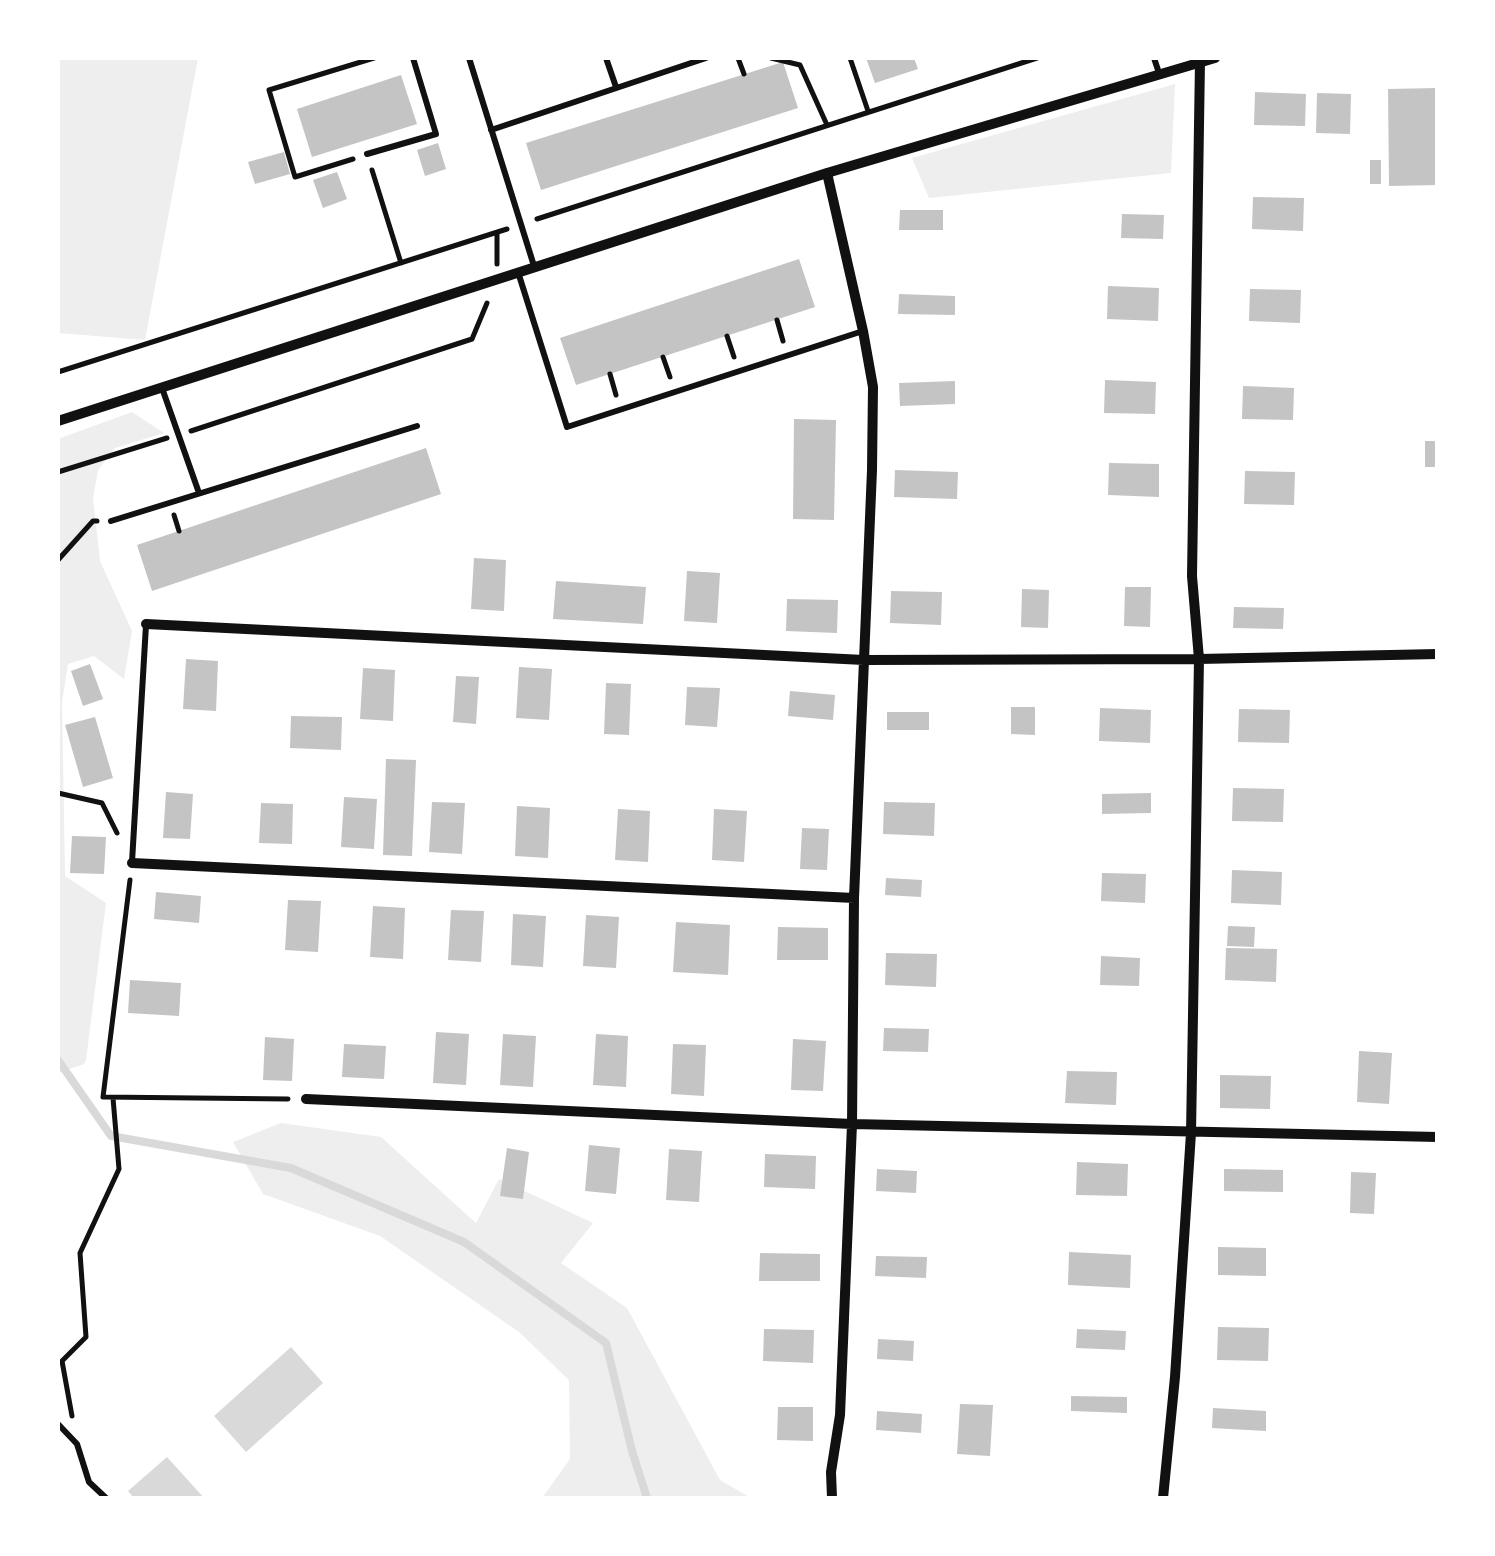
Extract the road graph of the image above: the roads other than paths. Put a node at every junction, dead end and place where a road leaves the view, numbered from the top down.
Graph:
1 (412, 58) edge
2 (469, 58) edge
3 (606, 58) edge
4 (706, 58) edge
5 (1154, 58) edge
6 (1215, 58) edge
7 (1200, 61) junction
8 (1159, 73) junction
9 (616, 87) junction
10 (491, 130) junction
11 (367, 154) road end
12 (827, 173) junction
13 (534, 266) junction
14 (518, 271) junction
15 (863, 330) junction
16 (162, 387) junction
17 (58, 422) edge
18 (417, 426) dead end
19 (198, 493) junction
20 (112, 521) road end
21 (146, 624) joint
22 (1438, 654) edge
23 (1199, 659) junction
24 (864, 660) junction
25 (132, 864) joint
26 (854, 898) junction
27 (306, 1099) road end
28 (852, 1124) junction
29 (1191, 1133) junction
30 (1438, 1137) edge
31 (58, 1424) edge
32 (106, 1498) edge
33 (832, 1498) edge
34 (1163, 1498) edge

1 - 11 lane
2 - 10 lane
3 - 9 lane
4 - 9 lane
5 - 8 lane
6 - 7 street
7 - 8 street
7 - 23 street
8 - 12 street
9 - 10 lane
10 - 13 lane
12 - 13 street
12 - 15 street
13 - 14 street
14 - 15 lane
14 - 16 street
15 - 24 street
16 - 17 street
16 - 19 lane
18 - 19 lane
19 - 20 lane
21 - 24 street
21 - 25 lane
22 - 23 street
23 - 24 street
23 - 29 street
24 - 26 street
25 - 26 street
26 - 28 street
27 - 28 street
28 - 29 street
28 - 33 street
29 - 30 street
29 - 34 street
31 - 32 lane

